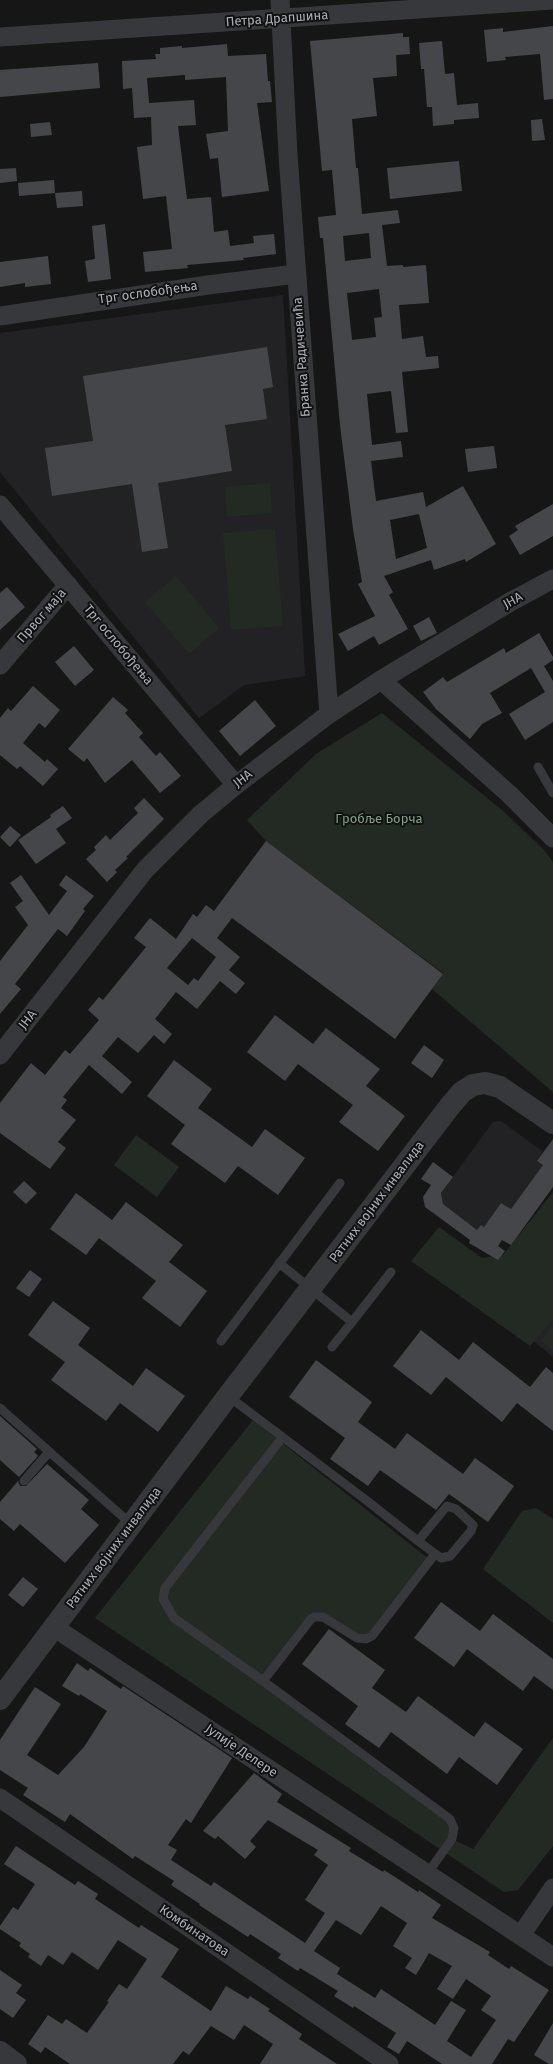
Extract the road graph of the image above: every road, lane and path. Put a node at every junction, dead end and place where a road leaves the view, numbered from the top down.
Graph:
1 (280, 0) edge
2 (553, 0) edge
3 (281, 19) junction
4 (0, 37) edge
5 (296, 274) junction
6 (0, 316) edge
7 (0, 505) edge
8 (553, 579) edge
9 (68, 585) junction
10 (0, 665) edge
11 (381, 680) junction
12 (328, 714) junction
13 (538, 767) dead end
14 (236, 785) junction
15 (553, 793) edge
16 (553, 838) edge
17 (0, 1055) edge
18 (553, 1123) edge
19 (340, 1183) dead end
20 (279, 1263) junction
21 (391, 1272) dead end
22 (311, 1289) junction
23 (352, 1322) junction
24 (221, 1341) dead end
25 (332, 1347) dead end
26 (228, 1396) junction
27 (0, 1408) edge
28 (282, 1438) junction
29 (49, 1452) junction
30 (24, 1481) dead end
31 (131, 1524) junction
32 (418, 1541) junction
33 (435, 1554) junction
34 (54, 1628) junction
35 (263, 1681) junction
36 (0, 1699) edge
37 (0, 1798) edge
38 (427, 1874) junction
39 (553, 1888) edge
40 (521, 1935) junction
41 (553, 1957) edge
42 (0, 2052) edge
43 (16, 2064) edge
44 (389, 2064) edge

1 - 3 street, Бранка Радичевића
2 - 3 street, Петра Драпшина
3 - 4 street, Петра Драпшина
3 - 5 street, Бранка Радичевића
5 - 6 street, Трг ослобођења
5 - 12 street, Бранка Радичевића
7 - 9 street, Трг ослобођења
8 - 11 street, ЈНА
9 - 10 street, Првог маја
9 - 14 street, Трг ослобођења
11 - 12 street, ЈНА
11 - 16 street
12 - 14 street, ЈНА
13 - 15 lane
14 - 17 street, ЈНА
18 - 22 street, Ратних војних инвалида
19 - 20 lane
20 - 22 lane
20 - 24 lane
21 - 23 lane
22 - 23 lane
22 - 26 street, Ратних војних инвалида
23 - 25 lane
26 - 28 lane
26 - 31 street, Ратних војних инвалида
27 - 29 lane
28 - 32 lane
28 - 35 lane
29 - 30 lane
29 - 31 lane
31 - 34 street, Ратних војних инвалида
32 - 33 lane
32 - 33 lane
33 - 35 lane
34 - 36 street, Ратних војних инвалида
34 - 38 street, Јулије Делере
35 - 38 lane
37 - 44 street, Комбинатова
38 - 40 street, Јулије Делере
39 - 40 street
40 - 41 street, Јулије Делере
42 - 43 street

